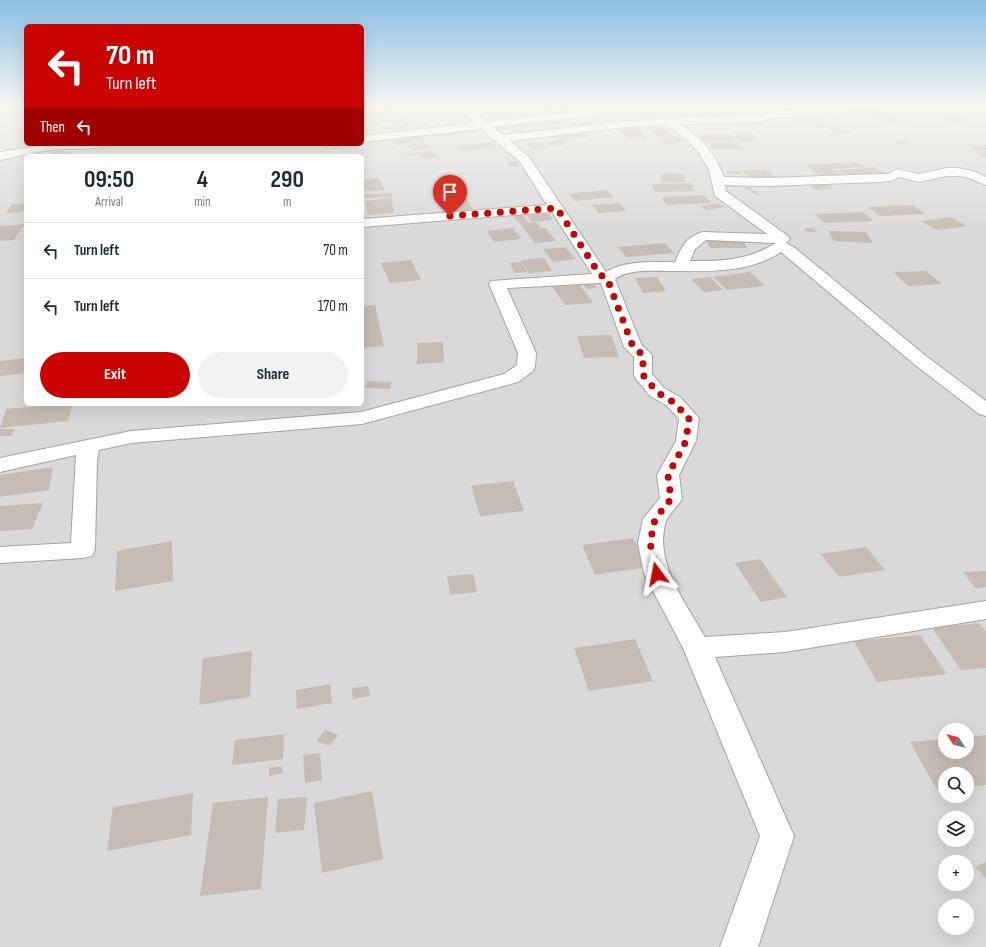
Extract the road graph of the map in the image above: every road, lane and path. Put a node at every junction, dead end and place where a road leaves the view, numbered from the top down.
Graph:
1 (48, 148) edge
2 (510, 148) edge
3 (702, 148) edge
4 (0, 156) edge
5 (719, 181) junction
6 (986, 181) edge
7 (557, 208) junction
8 (364, 223) edge
9 (681, 266) junction
10 (607, 278) junction
11 (986, 410) edge
12 (89, 446) junction
13 (0, 465) edge
14 (0, 555) edge
15 (986, 610) edge
16 (698, 648) junction
17 (739, 947) edge

1 - 4 street
2 - 7 street
3 - 5 street
5 - 6 street
5 - 9 street
7 - 8 street
7 - 10 street
9 - 10 street
9 - 11 street
10 - 12 street
10 - 16 street
12 - 13 street
12 - 14 street
15 - 16 street
16 - 17 street

